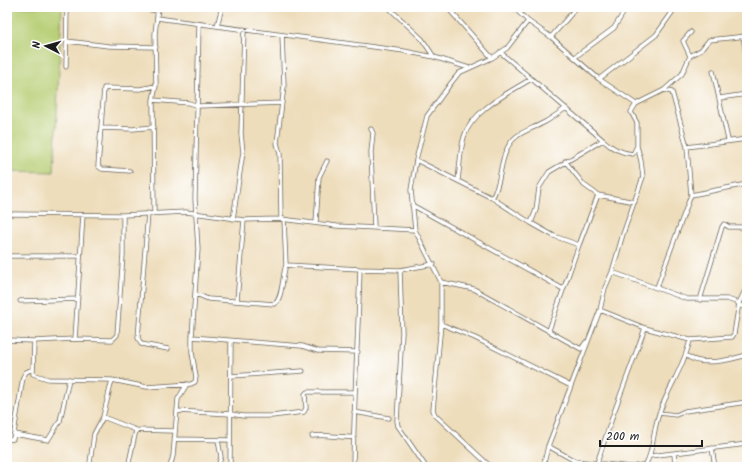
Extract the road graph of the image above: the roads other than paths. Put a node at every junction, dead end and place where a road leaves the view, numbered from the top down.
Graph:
1 (67, 7) edge
2 (133, 7) edge
3 (222, 7) edge
4 (388, 7) edge
5 (447, 7) edge
6 (513, 7) edge
7 (522, 7) edge
8 (575, 7) edge
9 (627, 7) edge
10 (676, 7) edge
11 (158, 9) edge
12 (518, 11) junction
13 (157, 18) junction
14 (528, 21) junction
15 (199, 24) junction
16 (216, 26) junction
17 (244, 29) junction
18 (691, 32) dead end
19 (282, 35) junction
20 (745, 36) edge
21 (551, 37) junction
22 (66, 41) junction
23 (156, 47) junction
24 (500, 52) junction
25 (690, 56) junction
26 (434, 57) junction
27 (575, 57) junction
28 (492, 58) junction
29 (747, 61) edge
30 (66, 67) dead end
31 (469, 68) junction
32 (713, 71) dead end
33 (531, 79) junction
34 (599, 79) junction
35 (156, 86) junction
36 (664, 90) junction
37 (747, 94) edge
38 (720, 98) junction
39 (153, 100) junction
40 (282, 103) junction
41 (636, 104) junction
42 (198, 106) junction
43 (242, 106) junction
44 (566, 108) junction
45 (154, 127) junction
46 (102, 128) junction
47 (371, 129) dead end
48 (747, 139) edge
49 (603, 140) junction
50 (728, 140) junction
51 (637, 146) junction
52 (687, 147) junction
53 (416, 160) junction
54 (327, 161) dead end
55 (565, 161) junction
56 (130, 171) dead end
57 (458, 180) junction
58 (747, 184) edge
59 (598, 195) junction
60 (691, 195) junction
61 (492, 198) junction
62 (635, 202) junction
63 (412, 205) junction
64 (154, 212) junction
65 (148, 213) junction
66 (196, 213) junction
67 (7, 214) edge
68 (83, 214) junction
69 (123, 215) junction
70 (234, 219) junction
71 (282, 219) junction
72 (244, 220) junction
73 (531, 223) junction
74 (316, 224) junction
75 (374, 227) junction
76 (747, 227) edge
77 (416, 230) junction
78 (578, 245) junction
79 (7, 256) edge
80 (80, 256) junction
81 (434, 264) junction
82 (286, 265) junction
83 (360, 269) junction
84 (400, 270) junction
85 (612, 272) junction
86 (441, 282) junction
87 (747, 286) edge
88 (657, 287) junction
89 (563, 289) junction
90 (196, 294) junction
91 (78, 299) junction
92 (20, 300) dead end
93 (237, 300) junction
94 (700, 300) junction
95 (739, 304) junction
96 (747, 308) edge
97 (600, 310) junction
98 (441, 324) junction
99 (645, 328) junction
100 (549, 330) junction
101 (192, 337) junction
102 (75, 338) junction
103 (7, 340) edge
104 (690, 340) junction
105 (34, 341) junction
106 (230, 341) junction
107 (587, 341) junction
108 (168, 349) dead end
109 (358, 352) junction
110 (747, 355) edge
111 (687, 356) junction
112 (33, 368) junction
113 (303, 371) dead end
114 (231, 376) junction
115 (69, 379) junction
116 (112, 380) junction
117 (187, 384) junction
118 (571, 386) junction
119 (354, 392) junction
120 (747, 402) edge
121 (177, 411) junction
122 (354, 412) junction
123 (659, 413) junction
124 (231, 414) junction
125 (103, 416) junction
126 (389, 418) dead end
127 (136, 430) junction
128 (174, 432) junction
129 (14, 434) junction
130 (312, 436) dead end
131 (354, 436) junction
132 (174, 439) junction
133 (7, 440) edge
134 (218, 440) junction
135 (230, 440) junction
136 (747, 444) edge
137 (548, 446) junction
138 (712, 448) junction
139 (674, 453) junction
140 (650, 456) junction
141 (90, 463) dead end
142 (597, 464) junction
143 (128, 467) edge
144 (170, 467) edge
145 (218, 467) edge
146 (230, 467) edge
147 (354, 467) edge
148 (426, 467) edge
149 (491, 467) edge
150 (542, 467) edge
151 (675, 467) edge
152 (715, 467) edge

1 - 22 street
2 - 11 street
3 - 16 street
4 - 26 street
5 - 28 street
6 - 12 street
7 - 12 street
8 - 21 street
9 - 27 street
10 - 34 street
11 - 13 street
12 - 14 street
13 - 15 street
13 - 23 street
14 - 21 street
14 - 24 street
15 - 16 street
15 - 42 street
16 - 17 street
17 - 19 street
17 - 43 street
18 - 25 street
19 - 26 street
19 - 40 street
20 - 25 street
20 - 29 street
21 - 27 street
22 - 23 street
22 - 30 street
23 - 35 street
24 - 28 street
24 - 33 street
25 - 36 street
26 - 31 street
27 - 34 street
28 - 31 street
31 - 53 street
32 - 38 street
33 - 44 street
33 - 57 street
34 - 41 street
35 - 39 street
35 - 46 street
36 - 41 street
36 - 52 street
37 - 38 street
38 - 50 street
39 - 42 street
39 - 45 street
40 - 43 street
40 - 71 street
41 - 51 street
42 - 43 street
42 - 66 street
43 - 70 street
44 - 49 street
44 - 61 street
45 - 46 street
45 - 64 street
46 - 56 street
47 - 75 street
48 - 50 street
49 - 51 street
49 - 55 street
50 - 52 street
51 - 62 street
52 - 60 street
53 - 57 street
53 - 63 street
54 - 74 street
55 - 59 street
55 - 73 street
57 - 61 street
58 - 60 street
59 - 62 street
59 - 78 street
60 - 88 street
61 - 73 street
62 - 85 street
63 - 77 street
63 - 89 street
64 - 65 street
64 - 66 street
65 - 69 street
65 - 108 street
66 - 70 street
66 - 90 street
67 - 68 street
68 - 69 street
68 - 80 street
69 - 102 street
70 - 72 street
71 - 72 street
71 - 74 street
71 - 82 street
72 - 93 street
73 - 78 street
74 - 75 street
75 - 77 street
76 - 94 street
77 - 81 street
78 - 89 street
79 - 80 street
80 - 91 street
81 - 84 street
81 - 86 street
82 - 83 street
82 - 93 street
83 - 84 street
83 - 109 street
84 - 148 street
85 - 88 street
85 - 97 street
86 - 98 street
86 - 100 street
87 - 95 street
88 - 94 street
89 - 100 street
90 - 93 street
90 - 101 street
91 - 92 street
91 - 102 street
94 - 95 street
95 - 96 street
95 - 104 street
97 - 99 street
97 - 107 street
98 - 118 street
98 - 149 street
99 - 104 street
99 - 142 street
100 - 107 street
101 - 106 street
101 - 117 street
102 - 105 street
103 - 105 street
104 - 111 street
105 - 112 street
106 - 109 street
106 - 114 street
107 - 118 street
109 - 119 street
110 - 111 street
111 - 123 street
112 - 115 street
112 - 129 street
113 - 114 street
114 - 124 street
115 - 116 street
115 - 129 street
116 - 117 street
116 - 125 street
117 - 121 street
118 - 137 street
119 - 122 street
119 - 124 street
120 - 123 street
121 - 124 street
121 - 128 street
122 - 126 street
122 - 131 street
123 - 140 street
124 - 135 street
125 - 127 street
125 - 141 street
127 - 128 street
127 - 143 street
128 - 132 street
129 - 133 street
130 - 131 street
131 - 147 street
132 - 134 street
132 - 144 street
134 - 135 street
134 - 145 street
135 - 146 street
136 - 138 street
137 - 142 street
137 - 150 street
138 - 139 street
138 - 152 street
139 - 140 street
139 - 151 street
140 - 142 street

